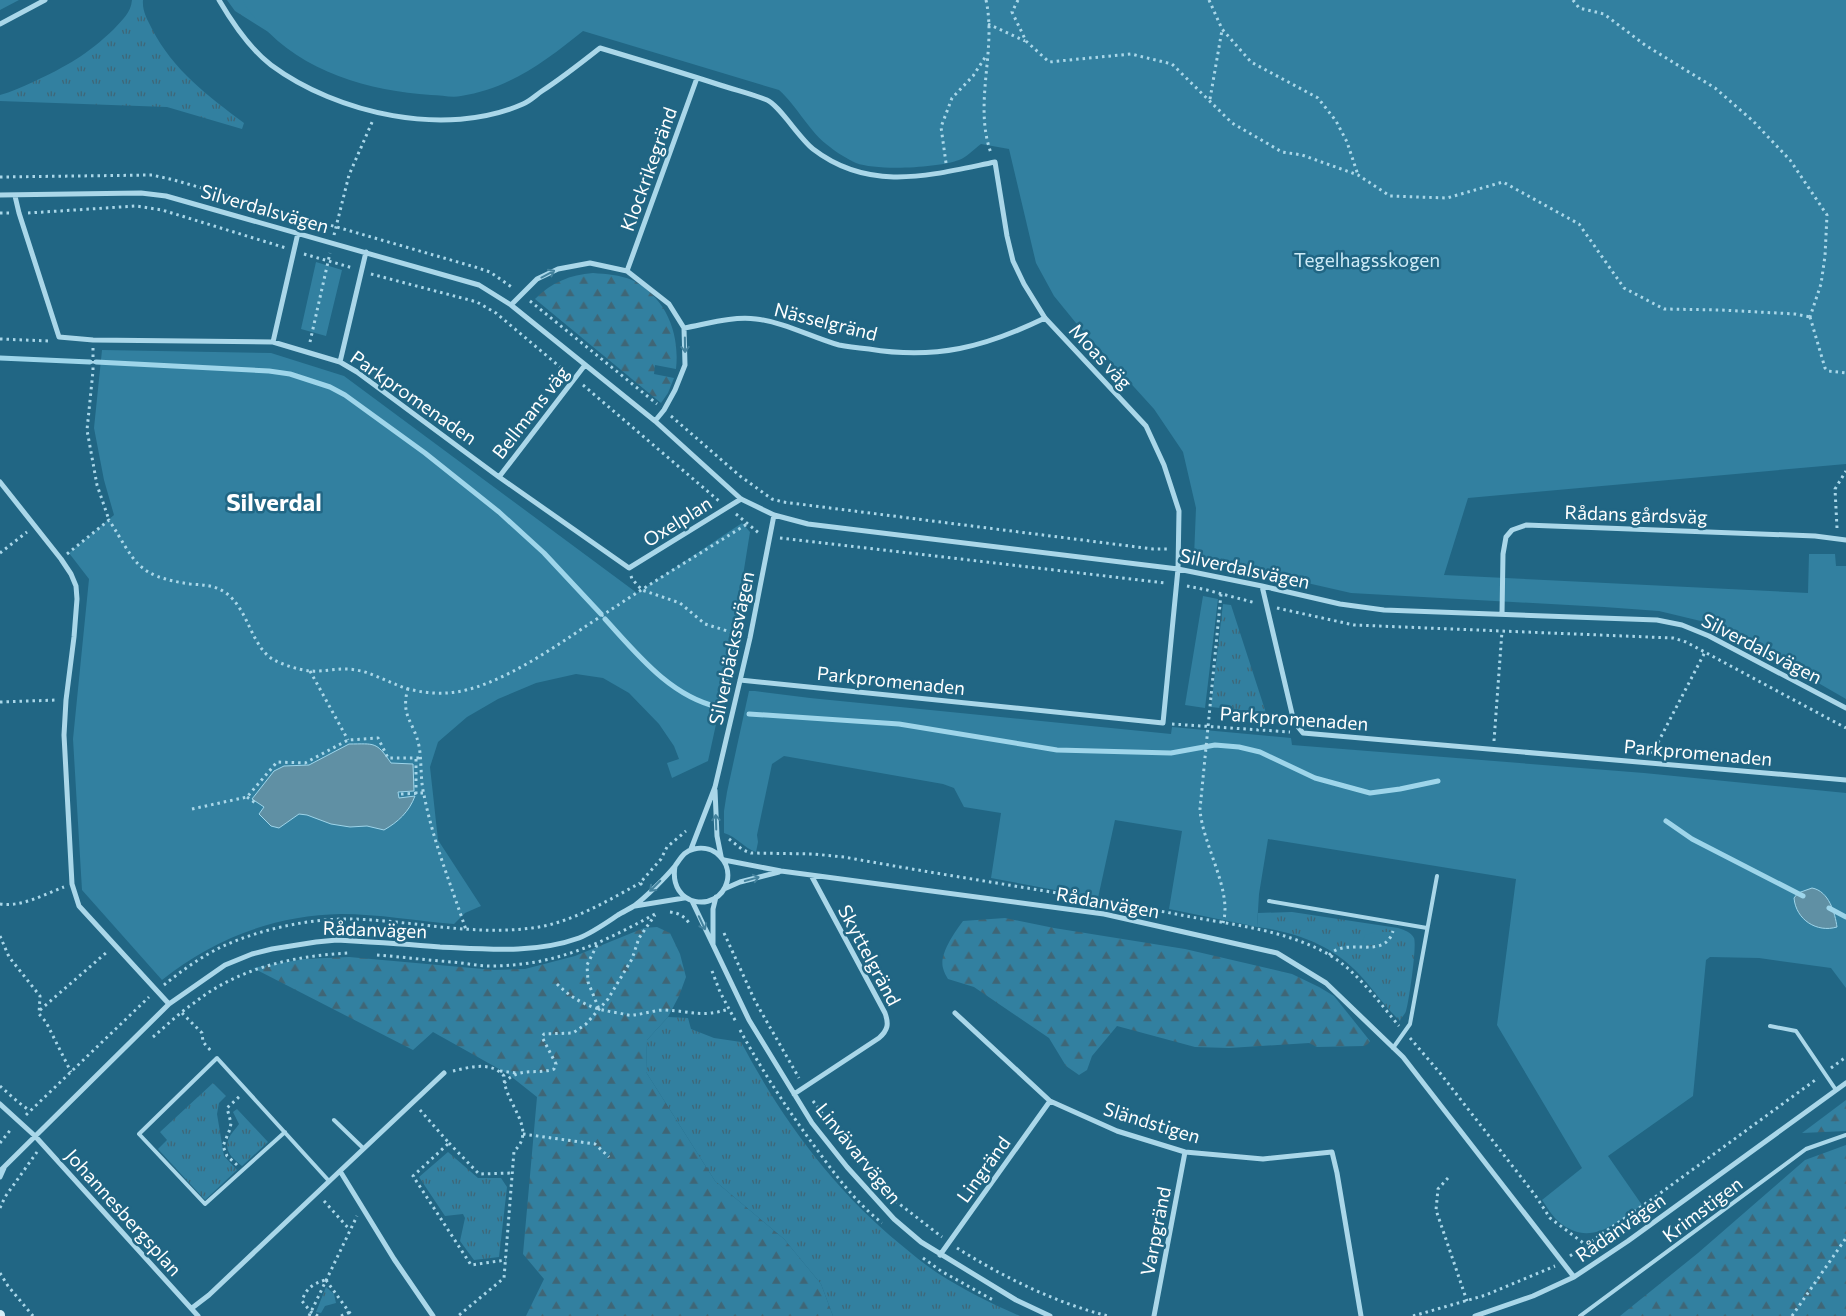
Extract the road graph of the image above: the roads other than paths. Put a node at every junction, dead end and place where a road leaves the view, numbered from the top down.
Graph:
1 (45, 0) edge
2 (219, 0) edge
3 (0, 24) edge
4 (697, 78) junction
5 (0, 195) edge
6 (15, 196) junction
7 (298, 233) junction
8 (366, 252) junction
9 (627, 271) junction
10 (511, 305) junction
11 (1045, 318) junction
12 (684, 328) junction
13 (273, 342) junction
14 (340, 362) junction
15 (586, 365) junction
16 (655, 421) junction
17 (499, 477) junction
18 (0, 482) edge
19 (741, 499) junction
20 (774, 515) junction
21 (1846, 540) edge
22 (629, 568) joint
23 (1178, 569) junction
24 (1262, 586) junction
25 (1502, 614) junction
26 (740, 680) junction
27 (1846, 708) edge
28 (1163, 723) joint
29 (1846, 780) edge
30 (715, 787) junction
31 (692, 849) junction
32 (722, 858) junction
33 (675, 866) junction
34 (782, 871) junction
35 (811, 876) junction
36 (1437, 876) dead end
37 (724, 889) junction
38 (684, 898) junction
39 (716, 898) junction
40 (692, 901) junction
41 (1269, 902) dead end
42 (634, 906) junction
43 (1427, 928) junction
44 (713, 945) junction
45 (169, 1004) junction
46 (955, 1013) dead end
47 (1770, 1026) dead end
48 (1393, 1048) junction
49 (444, 1073) road end
50 (1846, 1083) edge
51 (1836, 1090) junction
52 (794, 1094) junction
53 (1050, 1102) junction
54 (0, 1104) edge
55 (334, 1120) dead end
56 (285, 1132) junction
57 (1846, 1135) edge
58 (35, 1136) junction
59 (363, 1148) junction
60 (1185, 1152) junction
61 (6, 1166) junction
62 (0, 1171) edge
63 (340, 1171) junction
64 (0, 1177) edge
65 (329, 1181) junction
66 (940, 1255) junction
67 (1574, 1277) junction
68 (192, 1308) junction
69 (198, 1316) edge
70 (433, 1316) edge
71 (1050, 1316) edge
72 (1154, 1316) edge
73 (1361, 1316) edge
74 (1475, 1316) edge
75 (1580, 1316) edge

1 - 3 street
2 - 4 street
4 - 9 street, Klockrikegränd
4 - 11 street, Moas väg
5 - 6 street, Silverdalsvägen
6 - 7 street, Silverdalsvägen
6 - 13 street, Parkpromenaden
7 - 8 street, Silverdalsvägen
7 - 13 street
8 - 10 street, Silverdalsvägen
8 - 14 street
10 -> 9 street
9 - 12 street
10 - 15 street, Silverdalsvägen
11 - 12 street, Nässelgränd
11 - 23 street, Moas väg
12 -> 16 street
13 - 14 street, Parkpromenaden
14 - 17 street, Parkpromenaden
15 - 16 street, Silverdalsvägen
15 - 17 street, Bellmans väg
16 - 19 street, Silverdalsvägen
17 - 22 street, Parkpromenaden
18 - 45 street
19 - 20 street, Silverdalsvägen
19 - 22 street, Oxelplan
20 - 23 street, Silverdalsvägen
20 - 26 street, Silverbäckssvägen
21 - 25 street, Rådans gårdsväg
23 - 24 street, Silverdalsvägen
23 - 28 street, Moas väg
24 - 25 street, Silverdalsvägen
24 - 29 street, Parkpromenaden
25 - 27 street, Silverdalsvägen
26 - 28 street, Parkpromenaden
26 - 30 street, Silverbäckssvägen
30 - 31 street, Silverbäckssvägen
32 -> 30 street, Silverbäckssvägen
31 - 32 street, Rådanvägen
31 - 33 street, Rådanvägen
32 - 34 street, Rådanvägen
32 - 37 street
33 - 38 street
33 -> 42 street, Rådanvägen
34 - 35 street, Rådanvägen
37 -> 34 street, Rådanvägen
35 - 48 street, Rådanvägen
35 - 52 street, Skyttelgränd
36 - 43 lane
37 - 39 street, Rådanvägen
38 - 40 street, Rådanvägen
38 - 42 street, Rådanvägen
39 - 40 street, Rådanvägen
39 - 44 street, Linvävarvägen
40 -> 44 street, Linvävarvägen
41 - 43 lane
42 - 45 street, Rådanvägen
43 - 48 lane
44 - 52 street, Linvävarvägen
45 - 58 street, Rådanvägen
46 - 53 street, Sländstigen
47 - 51 lane
48 - 67 street, Rådanvägen
49 - 59 street
50 - 51 street, Rådanvägen
51 - 67 street, Rådanvägen
52 - 66 street, Linvävarvägen
53 - 60 street, Sländstigen
53 - 66 street, Lingränd
54 - 58 street, Johannesbergsplan
55 - 59 lane
56 - 56 lane
56 - 65 lane
57 - 75 lane, Krimstigen
58 - 61 street, Rådanvägen
58 - 68 street, Johannesbergsplan
59 - 63 street
60 - 72 street, Varpgränd
60 - 73 street, Sländstigen
61 - 62 street, Rådanvägen
61 - 64 street, Rådanvägen
63 - 65 street
63 - 70 street
65 - 68 street
66 - 71 street, Linvävarvägen
67 - 74 street
68 - 69 street, Johannesbergsplan

